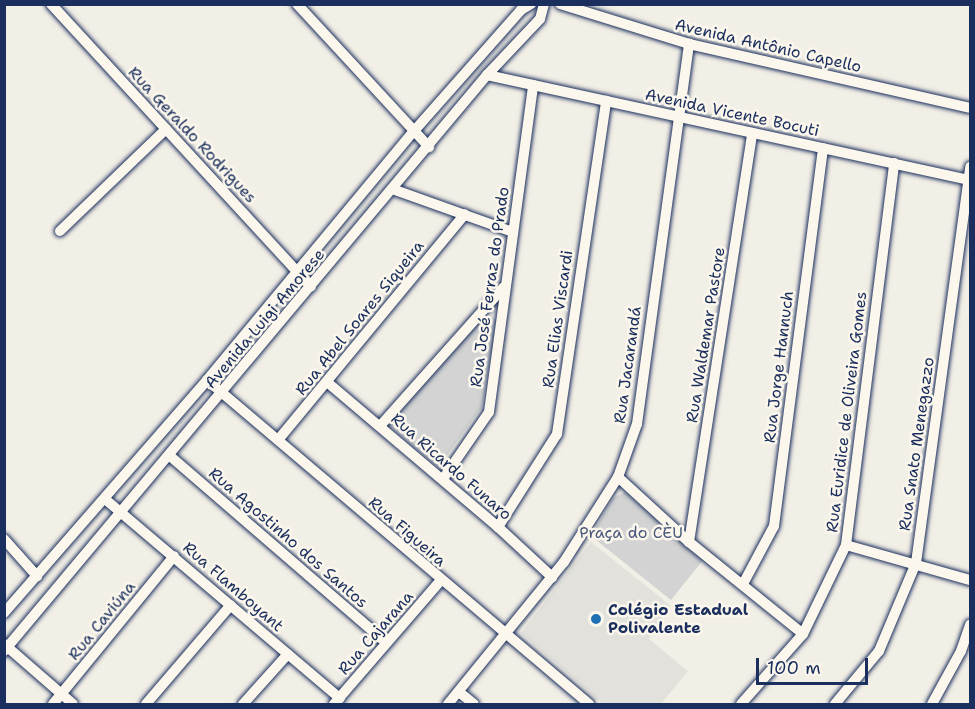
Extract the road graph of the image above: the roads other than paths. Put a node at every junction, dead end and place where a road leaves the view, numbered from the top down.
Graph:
1 (51, 4) edge
2 (297, 4) edge
3 (531, 4) edge
4 (544, 4) edge
5 (560, 4) edge
6 (689, 44) junction
7 (488, 75) junction
8 (532, 85) junction
9 (606, 101) junction
10 (970, 108) edge
11 (677, 116) junction
12 (166, 129) junction
13 (414, 131) junction
14 (752, 132) junction
15 (429, 147) junction
16 (823, 148) junction
17 (894, 163) junction
18 (970, 167) edge
19 (969, 180) edge
20 (392, 189) junction
21 (465, 214) junction
22 (60, 231) dead end
23 (513, 232) junction
24 (298, 272) junction
25 (311, 286) junction
26 (504, 287) junction
27 (486, 308) junction
28 (501, 315) junction
29 (207, 380) junction
30 (327, 382) junction
31 (223, 393) junction
32 (380, 426) junction
33 (278, 440) junction
34 (170, 456) junction
35 (618, 477) junction
36 (443, 479) junction
37 (105, 499) junction
38 (122, 511) junction
39 (498, 527) junction
40 (4, 539) edge
41 (689, 542) junction
42 (846, 545) junction
43 (174, 556) junction
44 (916, 564) junction
45 (37, 576) junction
46 (552, 577) junction
47 (970, 580) edge
48 (441, 581) junction
49 (743, 584) junction
50 (231, 605) junction
51 (5, 612) edge
52 (970, 625) edge
53 (504, 634) junction
54 (803, 634) junction
55 (387, 643) junction
56 (6, 647) edge
57 (288, 654) junction
58 (459, 692) junction
59 (61, 694) junction
60 (337, 701) edge
61 (53, 705) edge
62 (73, 705) edge
63 (146, 705) edge
64 (243, 705) edge
65 (448, 705) edge
66 (474, 705) edge
67 (589, 705) edge
68 (741, 705) edge
69 (835, 705) edge
70 (932, 705) edge

1 - 12 street, Rua Geraldo Rodrigues
2 - 13 street
3 - 13 street, Avenida Luigi Amorese
4 - 7 street, Avenida Luigi Amorese
5 - 6 street, Avenida Antônio Capello
6 - 10 street, Avenida Antônio Capello
6 - 11 street, Rua Jacarandá
7 - 8 street, Avenida Vicente Bocuti
7 - 15 street, Avenida Luigi Amorese
8 - 9 street, Avenida Vicente Bocuti
8 - 23 street, Rua José Ferraz do Prado
9 - 11 street, Avenida Vicente Bocuti
9 - 39 street, Rua Elias Viscardi
11 - 14 street, Avenida Vicente Bocuti
11 - 35 street, Rua Jacarandá
12 - 22 street
12 - 24 street, Rua Geraldo Rodrigues
13 - 15 street
13 - 24 street, Avenida Luigi Amorese
14 - 16 street, Avenida Vicente Bocuti
14 - 41 street, Rua Waldemar Pastore
15 - 20 street, Avenida Luigi Amorese
16 - 17 street, Avenida Vicente Bocuti
16 - 49 street, Rua Jorge Hannuch
17 - 19 street, Avenida Vicente Bocuti
17 - 42 street, Rua Euridice de Oliveira Gomes
18 - 19 street, Rua Snato Menegazzo
19 - 44 street, Rua Snato Menegazzo
20 - 21 street
20 - 25 street, Avenida Luigi Amorese
21 - 23 street
21 - 30 street, Rua Abel Soares Siqueira
23 - 26 street, Rua José Ferraz do Prado
24 - 25 street, Rua Geraldo Rodrigues
24 - 29 street, Avenida Luigi Amorese
25 - 31 street, Avenida Luigi Amorese
26 - 27 street
26 - 28 street, Rua José Ferraz do Prado
27 - 28 street
27 - 32 street
28 - 36 street, Rua José Ferraz do Prado
29 - 31 street, Rua Figueira
29 - 37 street, Avenida Luigi Amorese
30 - 32 street, Rua Ricardo Funaro
30 - 33 street, Rua Abel Soares Siqueira
31 - 33 street, Rua Figueira
31 - 34 street, Avenida Luigi Amorese
32 - 36 street, Rua Ricardo Funaro
33 - 48 street, Rua Figueira
34 - 38 street, Avenida Luigi Amorese
34 - 55 street, Rua Agostinho dos Santos
35 - 41 street
35 - 46 street, Rua Jacarandá
36 - 39 street, Rua Ricardo Funaro
37 - 38 street, Rua Flamboyant
37 - 45 street, Avenida Luigi Amorese
38 - 43 street, Rua Flamboyant
38 - 56 street, Avenida Luigi Amorese
39 - 46 street, Rua Ricardo Funaro
40 - 45 street
41 - 49 street
42 - 44 street
42 - 54 street, Rua Euridice de Oliveira Gomes
43 - 50 street, Rua Flamboyant
43 - 59 street, Rua Caviúna
44 - 47 street
44 - 69 street, Rua Snato Menegazzo
45 - 51 street, Avenida Luigi Amorese
46 - 53 street, Rua Jacarandá
48 - 53 street, Rua Figueira
48 - 55 street, Rua Cajarana
49 - 54 street
50 - 57 street, Rua Flamboyant
50 - 63 street
52 - 70 street
53 - 58 street, Rua Jacarandá
53 - 67 street, Rua Figueira
54 - 68 street, Rua Euridice de Oliveira Gomes
55 - 60 street, Rua Cajarana
56 - 59 street
57 - 60 street, Rua Flamboyant
57 - 64 street
58 - 65 street, Rua Jacarandá
58 - 66 street
59 - 61 street, Rua Caviúna
59 - 62 street

